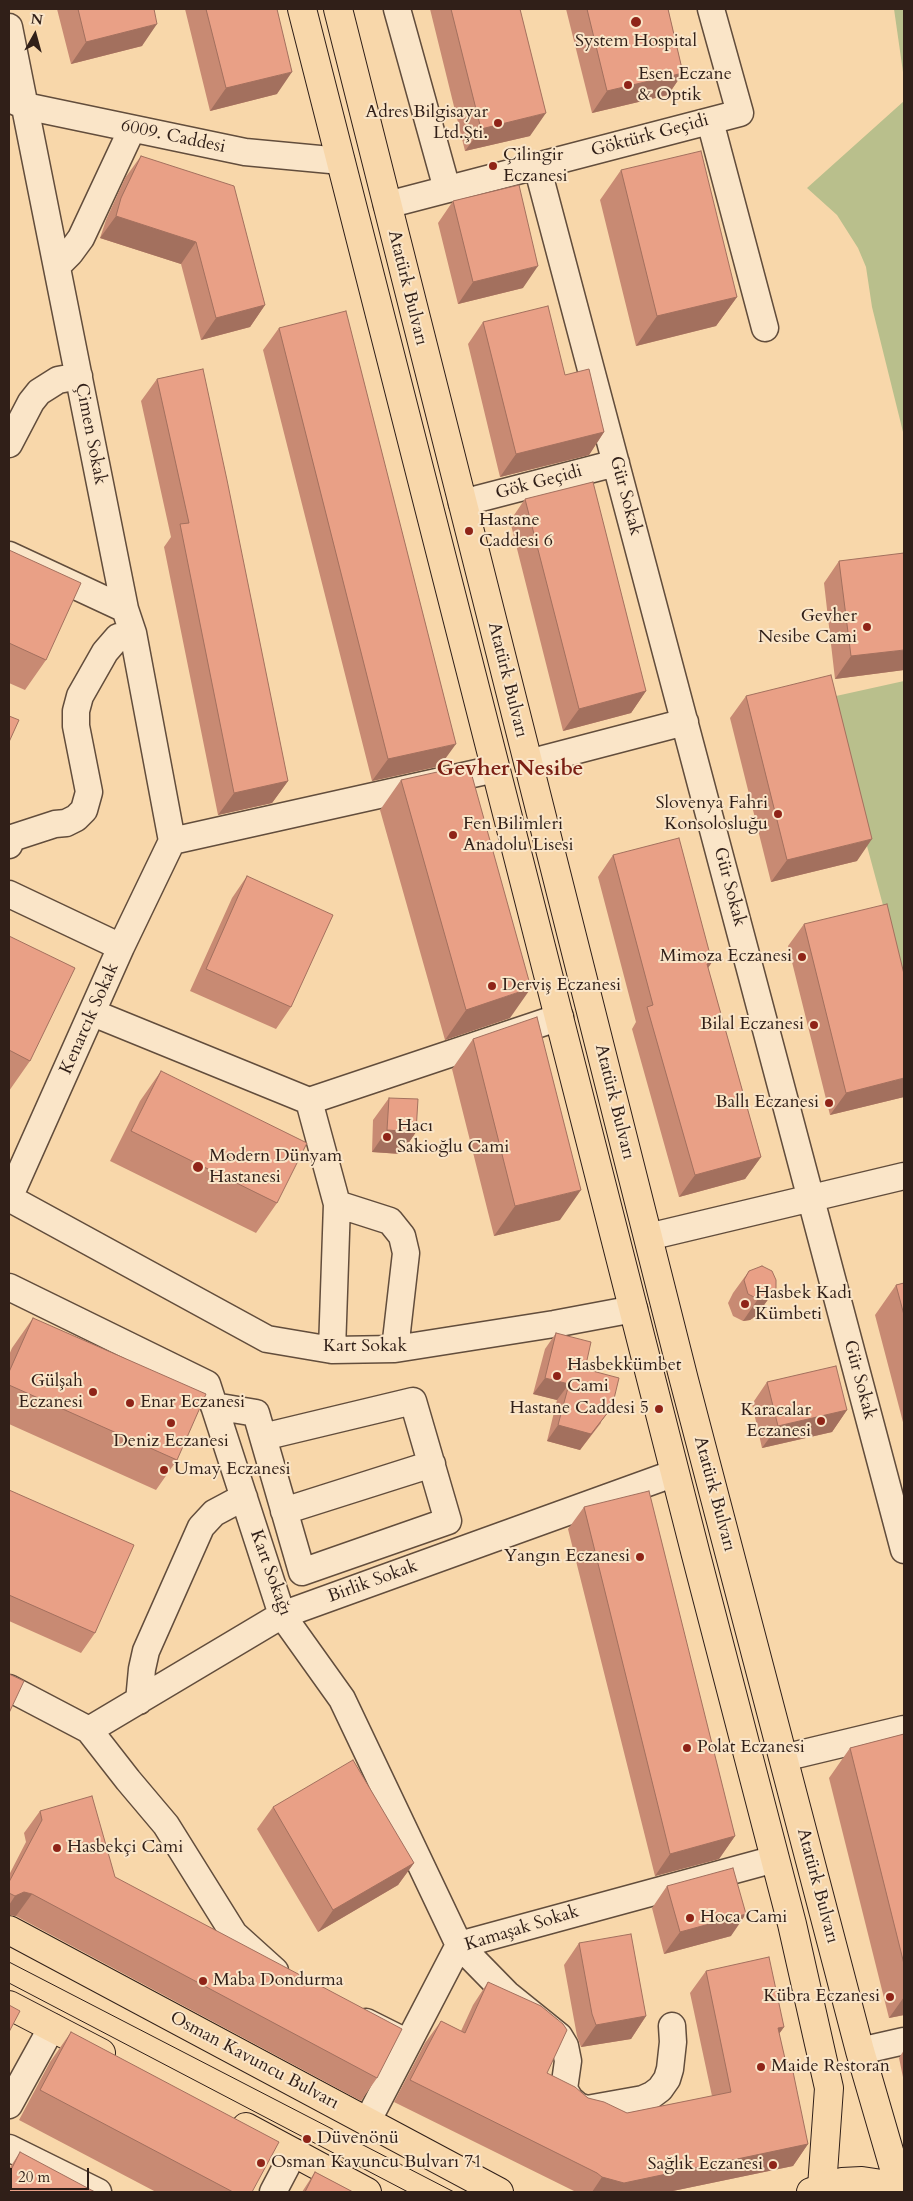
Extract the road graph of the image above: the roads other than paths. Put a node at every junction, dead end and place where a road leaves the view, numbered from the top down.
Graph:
1 (302, 9) edge
2 (338, 9) edge
3 (397, 9) edge
4 (711, 9) edge
5 (9, 27) edge
6 (17, 102) edge
7 (710, 120) junction
8 (132, 129) junction
9 (341, 161) junction
10 (537, 166) junction
11 (447, 189) junction
12 (387, 205) junction
13 (57, 266) junction
14 (765, 328) dead end
15 (79, 376) junction
16 (9, 444) edge
17 (616, 463) junction
18 (462, 503) junction
19 (9, 555) edge
20 (129, 621) junction
21 (685, 722) junction
22 (528, 763) junction
23 (495, 769) junction
24 (172, 841) junction
25 (9, 845) edge
26 (9, 894) edge
27 (121, 947) junction
28 (93, 1013) junction
29 (560, 1017) junction
30 (309, 1101) junction
31 (904, 1176) edge
32 (9, 1198) edge
33 (811, 1198) junction
34 (337, 1204) junction
35 (648, 1237) junction
36 (9, 1286) edge
37 (634, 1309) junction
38 (395, 1349) junction
39 (332, 1350) junction
40 (214, 1406) junction
41 (263, 1437) junction
42 (432, 1464) junction
43 (675, 1473) junction
44 (244, 1497) junction
45 (284, 1510) junction
46 (904, 1550) edge
47 (282, 1615) junction
48 (9, 1688) edge
49 (138, 1701) junction
50 (90, 1730) junction
51 (898, 1737) edge
52 (783, 1758) junction
53 (775, 1859) junction
54 (9, 1930) edge
55 (459, 1945) junction
56 (291, 1984) edge
57 (9, 2005) edge
58 (341, 2009) edge
59 (672, 2026) dead end
60 (52, 2027) junction
61 (904, 2041) edge
62 (408, 2043) junction
63 (860, 2051) junction
64 (122, 2064) edge
65 (9, 2104) edge
66 (228, 2118) edge
67 (367, 2122) junction
68 (9, 2148) edge
69 (294, 2152) junction
70 (816, 2190) edge
71 (98, 2192) edge
72 (273, 2192) edge
73 (367, 2192) edge
74 (499, 2192) edge
75 (902, 2192) edge

1 - 9 main road, Atatürk Bulvarı
2 - 12 main road, Atatürk Bulvarı
3 - 11 street
4 - 7 street, Göktürk Geçidi
5 - 6 street, Çimen Sokak
6 - 8 street, 6009. Caddesi
6 - 13 street, Çimen Sokak
7 - 10 street, Göktürk Geçidi
7 - 14 street
8 - 9 street, 6009. Caddesi
8 - 13 street
9 - 23 main road, Atatürk Bulvarı
10 - 11 street, Göktürk Geçidi
10 - 17 street, Gür Sokak
11 - 12 street, Göktürk Geçidi
12 - 18 main road, Atatürk Bulvarı
13 - 15 street, Çimen Sokak
15 - 16 street
15 - 20 street, Çimen Sokak
17 - 18 street, Gök Geçidi
17 - 21 street, Gür Sokak
18 - 22 main road, Atatürk Bulvarı
19 - 20 street
20 - 24 street, Çimen Sokak
20 - 25 street
21 - 22 street
21 - 33 street, Gür Sokak
22 - 35 main road, Atatürk Bulvarı
23 - 24 street
23 - 29 main road, Atatürk Bulvarı
24 - 27 street, Kenarcık Sokak
26 - 27 street
27 - 28 street, Kenarcık Sokak
28 - 30 street
28 - 32 street, Kenarcık Sokak
29 - 30 street
29 - 37 main road, Atatürk Bulvarı
30 - 34 street
31 - 33 street
32 - 39 street, Kart Sokak
33 - 35 street
33 - 46 street, Gür Sokak
34 - 38 street
34 - 39 street
35 - 52 main road, Atatürk Bulvarı
36 - 40 street, Kart Sokağı
37 - 38 street, Kart Sokak
37 - 43 main road, Atatürk Bulvarı
38 - 39 street, Kart Sokak
40 - 41 street
40 - 44 street, Kart Sokağı
41 - 42 street
41 - 45 street
42 - 45 street
42 - 45 street
43 - 47 street, Birlik Sokak
43 - 53 main road, Atatürk Bulvarı
44 - 47 street, Kart Sokağı
44 - 49 street
47 - 49 street, Birlik Sokak
47 - 55 street, Kart Sokağı
48 - 50 street
49 - 50 street, Birlik Sokak
50 - 56 street
51 - 52 street
52 - 63 main road, Atatürk Bulvarı
53 - 55 street, Kamaşak Sokak
53 - 70 main road, Atatürk Bulvarı
54 - 67 main road, Osman Kavuncu Bulvarı
55 - 59 street, Kart Sokağı
55 - 62 street, Kamaşak Sokak
57 - 60 main road
58 - 62 street
60 - 64 main road
60 - 65 street
61 - 63 street
62 - 67 street, Kamaşak Sokak
63 - 75 main road, Atatürk Bulvarı
66 - 69 main road
67 - 74 main road, Osman Kavuncu Bulvarı
68 - 71 street
69 - 72 street
69 - 73 main road
70 - 75 main road

